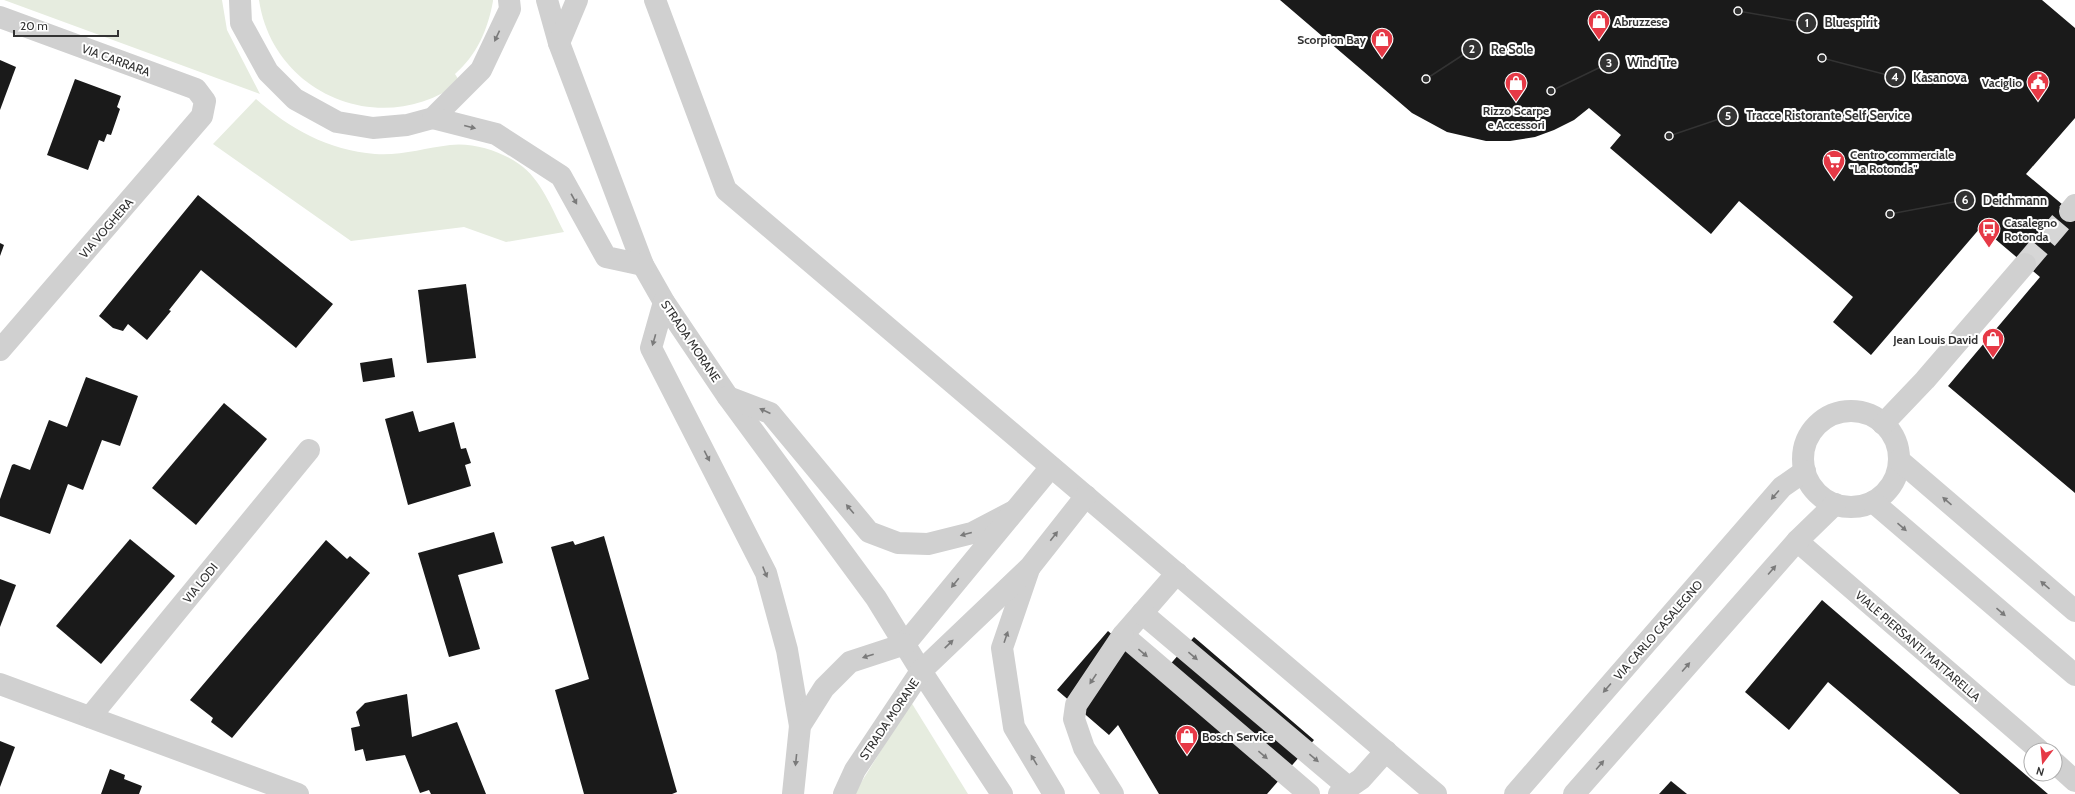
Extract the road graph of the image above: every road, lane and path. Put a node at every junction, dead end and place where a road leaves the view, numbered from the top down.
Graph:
1 (240, 0) edge
2 (509, 0) edge
3 (547, 0) edge
4 (577, 0) edge
5 (655, 0) edge
6 (0, 17) edge
7 (559, 42) junction
8 (205, 101) joint
9 (432, 118) junction
10 (2025, 264) tunnel mouth
11 (643, 265) junction
12 (664, 302) junction
13 (0, 350) edge
14 (728, 397) junction
15 (1883, 424) junction
16 (309, 450) dead end
17 (1899, 460) junction
18 (1051, 467) junction
19 (1805, 471) junction
20 (1086, 496) junction
21 (1873, 502) junction
22 (1835, 504) junction
23 (1014, 511) junction
24 (1797, 542) junction
25 (1030, 567) junction
26 (1177, 574) junction
27 (2075, 611) edge
28 (1142, 613) junction
29 (1122, 635) junction
30 (905, 644) junction
31 (921, 671) junction
32 (2075, 675) edge
33 (0, 684) edge
34 (90, 717) junction
35 (800, 726) junction
36 (2030, 742) edge
37 (1386, 752) junction
38 (2063, 770) edge
39 (2075, 781) edge
40 (1343, 791) edge
41 (298, 794) edge
42 (793, 794) edge
43 (844, 794) edge
44 (1002, 794) edge
45 (1054, 794) edge
46 (1113, 794) edge
47 (1309, 794) edge
48 (1436, 794) edge
49 (1515, 794) edge
50 (1574, 794) edge

1 - 9 street
2 -> 9 street
3 - 7 street, STRADA MORANE
4 - 7 street
5 - 18 street
6 - 8 street, VIA CARRARA
7 - 11 street, STRADA MORANE
8 - 13 street, VIA VOGHERA
9 -> 11 street
10 - 15 street
11 - 12 street, STRADA MORANE
12 - 14 street, STRADA MORANE
12 -> 35 street
23 -> 14 street
14 - 30 street, STRADA MORANE
15 - 17 street
15 - 19 street
16 - 34 street, VIA LODI
17 - 21 street
27 -> 17 street
18 - 20 street
18 - 23 street
19 - 22 street
19 -> 49 street, VIA CARLO CASALEGNO
25 -> 20 street
20 - 26 street
21 - 22 street
21 -> 32 street
22 - 24 street
23 -> 30 street
24 - 36 street, VIALE PIERSANTI MATTARELLA
50 -> 24 street
31 -> 25 street
45 -> 25 street
26 - 28 street
26 - 37 street
28 - 29 street
28 -> 40 street
29 -> 46 street
29 -> 47 street
30 - 31 street, STRADA MORANE
30 -> 35 street
31 - 43 street, STRADA MORANE
31 - 44 street
33 - 34 street
34 - 41 street
35 -> 42 street
37 - 40 street
37 - 48 street
38 - 39 street

